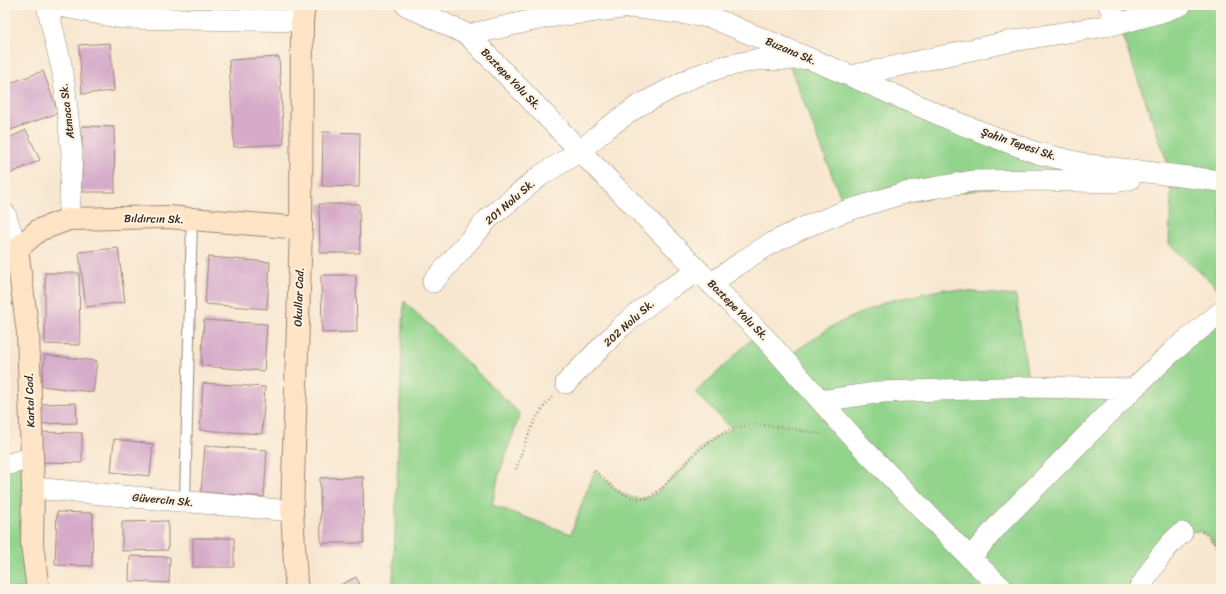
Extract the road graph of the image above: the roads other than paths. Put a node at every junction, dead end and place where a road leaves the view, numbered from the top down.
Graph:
1 (46, 5) edge
2 (54, 5) edge
3 (406, 5) edge
4 (1110, 5) edge
5 (1181, 5) edge
6 (303, 13) edge
7 (1118, 24) junction
8 (468, 35) junction
9 (809, 58) junction
10 (851, 76) junction
11 (580, 152) junction
12 (1157, 174) junction
13 (1221, 181) edge
14 (5, 214) edge
15 (69, 219) junction
16 (192, 219) junction
17 (301, 228) junction
18 (11, 253) edge
19 (705, 277) junction
20 (433, 282) dead end
21 (1221, 312) edge
22 (566, 383) road end
23 (1133, 389) junction
24 (821, 401) junction
25 (32, 458) junction
26 (5, 465) edge
27 (33, 488) junction
28 (185, 502) junction
29 (292, 511) junction
30 (1182, 533) dead end
31 (970, 558) junction
32 (38, 589) edge
33 (297, 589) edge
34 (1004, 589) edge
35 (1139, 589) edge

1 - 15 street, Atmaca Sk.
2 - 6 street
3 - 8 street
4 - 7 street
5 - 7 street
6 - 17 street, Okullar Cad.
7 - 10 street
8 - 9 street, Buzana Sk.
8 - 11 street, Boztepe Yolu Sk.
9 - 10 street, Buzana Sk.
9 - 11 street, 201 Nolu Sk.
10 - 12 street, Şahin Tepesi Sk.
11 - 19 street, Boztepe Yolu Sk.
11 - 20 street, 201 Nolu Sk.
12 - 13 street, Şahin Tepesi Sk.
12 - 19 street, 202 Nolu Sk.
14 - 18 street, Kartal Cad.
15 - 16 street, Bıldırcın Sk.
15 - 18 street, Bıldırcın Sk.
16 - 17 street, Bıldırcın Sk.
16 - 28 lane
17 - 29 street, Okullar Cad.
18 - 25 street, Kartal Cad.
19 - 22 street, 202 Nolu Sk.
19 - 24 street, Boztepe Yolu Sk.
21 - 23 street
23 - 24 street
23 - 31 street
24 - 31 street, Boztepe Yolu Sk.
25 - 26 street
25 - 27 street, Kartal Cad.
27 - 28 street, Güvercin Sk.
27 - 32 street, Kartal Cad.
28 - 29 street, Güvercin Sk.
29 - 33 street, Okullar Cad.
30 - 35 street
31 - 34 street, Boztepe Yolu Sk.

